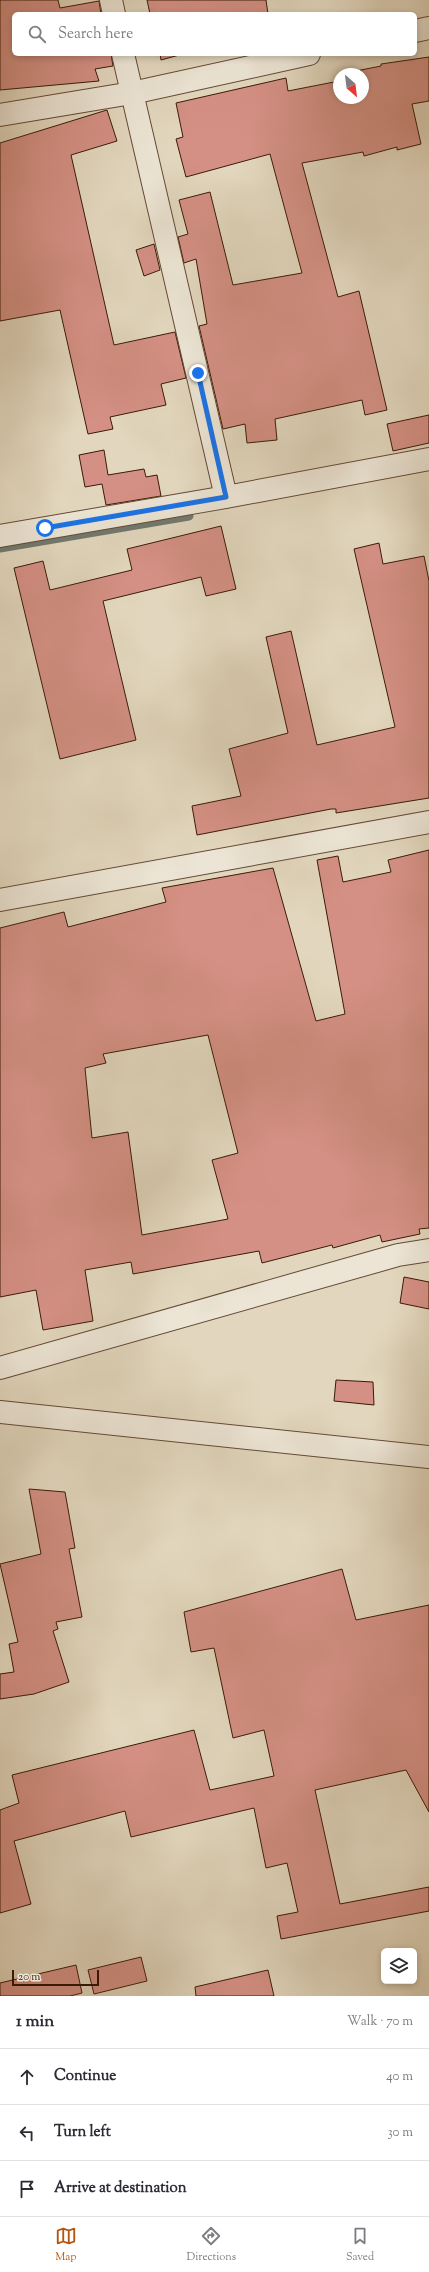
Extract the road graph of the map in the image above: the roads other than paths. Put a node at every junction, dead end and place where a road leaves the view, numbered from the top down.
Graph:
1 (111, 0) edge
2 (114, 12) edge
3 (429, 28) edge
4 (417, 31) edge
5 (123, 56) edge
6 (300, 56) edge
7 (132, 93) junction
8 (0, 115) edge
9 (429, 459) edge
10 (226, 497) junction
11 (0, 536) edge
12 (429, 822) edge
13 (0, 900) edge
14 (429, 1250) edge
15 (0, 1368) edge
16 (0, 1412) edge
17 (429, 1457) edge

1 - 2 street
3 - 4 street
5 - 7 street
6 - 7 street
7 - 8 street
7 - 10 street
9 - 10 street
10 - 11 street
12 - 13 street
14 - 15 street
16 - 17 street

